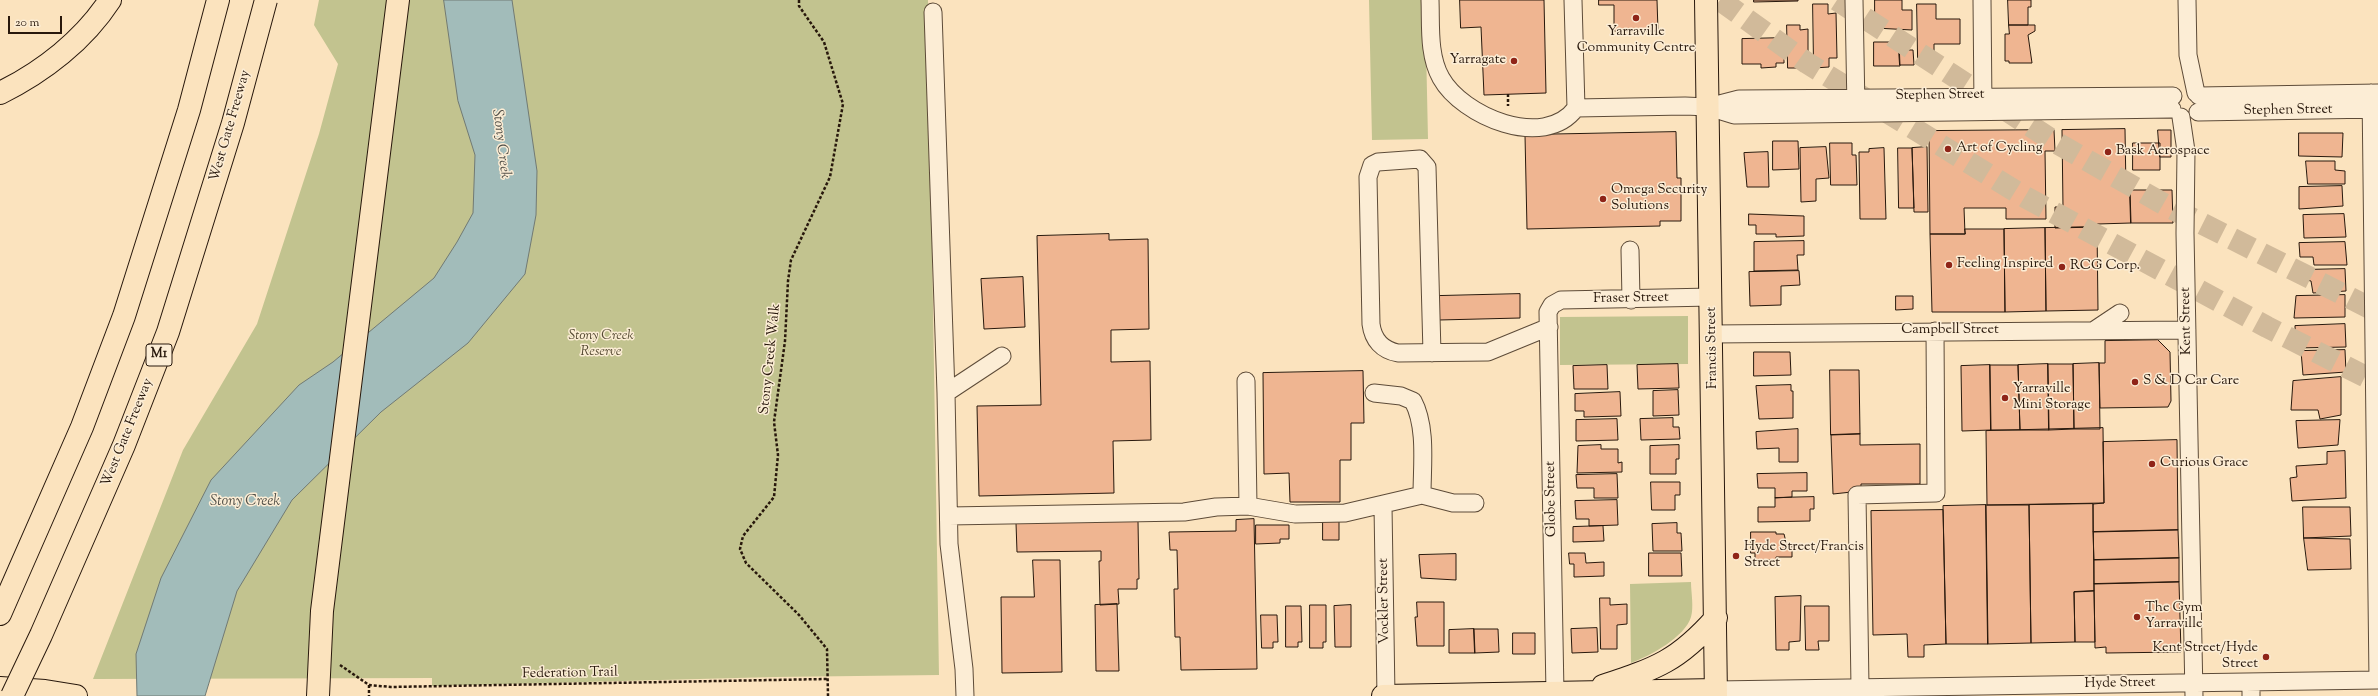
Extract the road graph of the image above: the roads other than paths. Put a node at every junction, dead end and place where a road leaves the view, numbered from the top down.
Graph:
1 (110, 0) edge
2 (218, 0) edge
3 (266, 0) edge
4 (398, 0) edge
5 (1430, 0) edge
6 (1573, 0) edge
7 (1706, 0) edge
8 (1854, 0) edge
9 (1982, 0) edge
10 (2187, 0) edge
11 (933, 12) dead end
12 (0, 93) edge
13 (2374, 101) edge
14 (1983, 104) junction
15 (2186, 104) junction
16 (1856, 105) junction
17 (1708, 107) junction
18 (1576, 108) junction
19 (1630, 250) dead end
20 (1712, 297) junction
21 (1631, 300) junction
22 (1552, 306) joint
23 (2120, 314) dead end
24 (1548, 327) junction
25 (2187, 330) junction
26 (1935, 331) junction
27 (2092, 331) junction
28 (1712, 334) junction
29 (1432, 353) junction
30 (1002, 356) dead end
31 (1246, 381) dead end
32 (946, 393) junction
33 (1374, 393) dead end
34 (1422, 496) junction
35 (1475, 503) dead end
36 (1248, 506) junction
37 (1383, 506) junction
38 (949, 516) junction
39 (0, 614) edge
40 (1716, 618) junction
41 (2378, 680) edge
42 (1860, 687) junction
43 (0, 688) edge
44 (2194, 689) edge
45 (2251, 689) edge
46 (2096, 690) edge
47 (1897, 691) edge
48 (1984, 691) edge
49 (1555, 693) junction
50 (1581, 693) junction
51 (1716, 693) edge
52 (12, 696) edge
53 (76, 696) edge
54 (318, 696) edge
55 (965, 696) edge
56 (1383, 696) edge
57 (1386, 696) edge
58 (1413, 696) edge

1 - 12 main road
2 - 39 main road
3 - 52 main road, West Gate Freeway / M1, bridge
4 - 54 main road
5 - 18 street
6 - 18 street
7 - 17 main road, Francis Street
8 - 16 street
9 - 14 street
10 - 15 street
11 - 32 street
13 - 15 street, Stephen Street
13 - 41 street
14 - 15 street, Stephen Street
14 - 16 street, Stephen Street
15 - 25 street, Kent Street
16 - 17 street, Stephen Street
17 - 18 street, Stephen Street
17 - 20 main road, Francis Street
19 - 21 street
20 - 21 street, Fraser Street
20 - 28 main road, Francis Street
21 - 22 street, Fraser Street
22 - 24 street, Globe Street
23 - 27 street
24 - 29 street
24 - 49 street, Globe Street
25 - 27 street, Campbell Street
25 - 44 street, Kent Street
26 - 27 street, Campbell Street
26 - 28 street, Campbell Street
26 - 42 street
28 - 40 main road, Francis Street
29 - 29 street
30 - 32 street
31 - 36 street
32 - 38 street
33 - 34 street
34 - 35 street
34 - 37 street
36 - 37 street
36 - 38 street
37 - 57 street, Vockler Street
38 - 55 street
40 - 50 main road
40 - 51 main road, Francis Street
41 - 45 street, Hyde Street
42 - 47 street, Hyde Street
42 - 51 street, Hyde Street
43 - 53 main road
44 - 45 street, Hyde Street
44 - 46 street, Hyde Street
46 - 48 street, Hyde Street
47 - 48 street, Hyde Street
49 - 50 main road, Hyde Street
49 - 58 main road, Hyde Street
50 - 51 main road, Hyde Street
56 - 57 main road, Hyde Street
57 - 58 main road, Hyde Street

